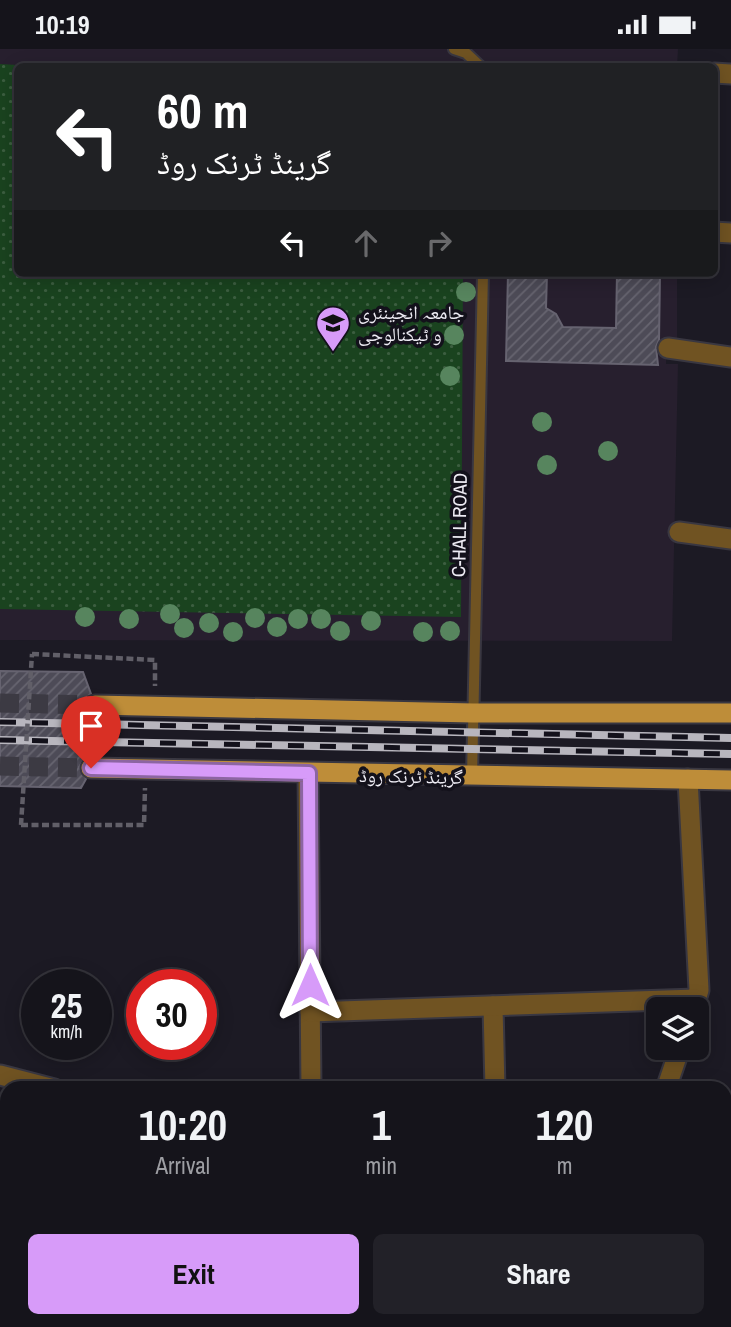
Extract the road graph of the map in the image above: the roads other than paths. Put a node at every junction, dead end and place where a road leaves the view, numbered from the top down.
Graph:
1 (454, 49) edge
2 (478, 63) edge
3 (483, 277) edge
4 (668, 348) dead end
5 (731, 357) edge
6 (679, 532) dead end
7 (731, 539) edge
8 (95, 705) tunnel mouth
9 (474, 713) junction
10 (731, 713) edge
11 (91, 768) tunnel mouth
12 (309, 773) junction
13 (472, 777) junction
14 (688, 779) junction
15 (731, 780) edge
16 (697, 997) edge
17 (646, 1005) edge
18 (493, 1006) junction
19 (310, 1012) junction
20 (676, 1060) edge
21 (0, 1075) edge
22 (23, 1081) edge
23 (311, 1081) edge
24 (495, 1081) edge
25 (669, 1081) edge

1 - 2 lane
3 - 9 lane, C-HALL ROAD
4 - 5 street
6 - 7 street
8 - 9 main road
9 - 10 main road
9 - 13 lane, C-HALL ROAD
11 - 12 main road, گرینڈ ٹرنک روڈ
12 - 13 main road, گرینڈ ٹرنک روڈ
12 - 19 street
13 - 14 main road, گرینڈ ٹرنک روڈ
14 - 15 main road, گرینڈ ٹرنک روڈ
14 - 16 street
17 - 18 street
18 - 19 street
18 - 24 street
19 - 23 street
20 - 25 street
21 - 22 street

